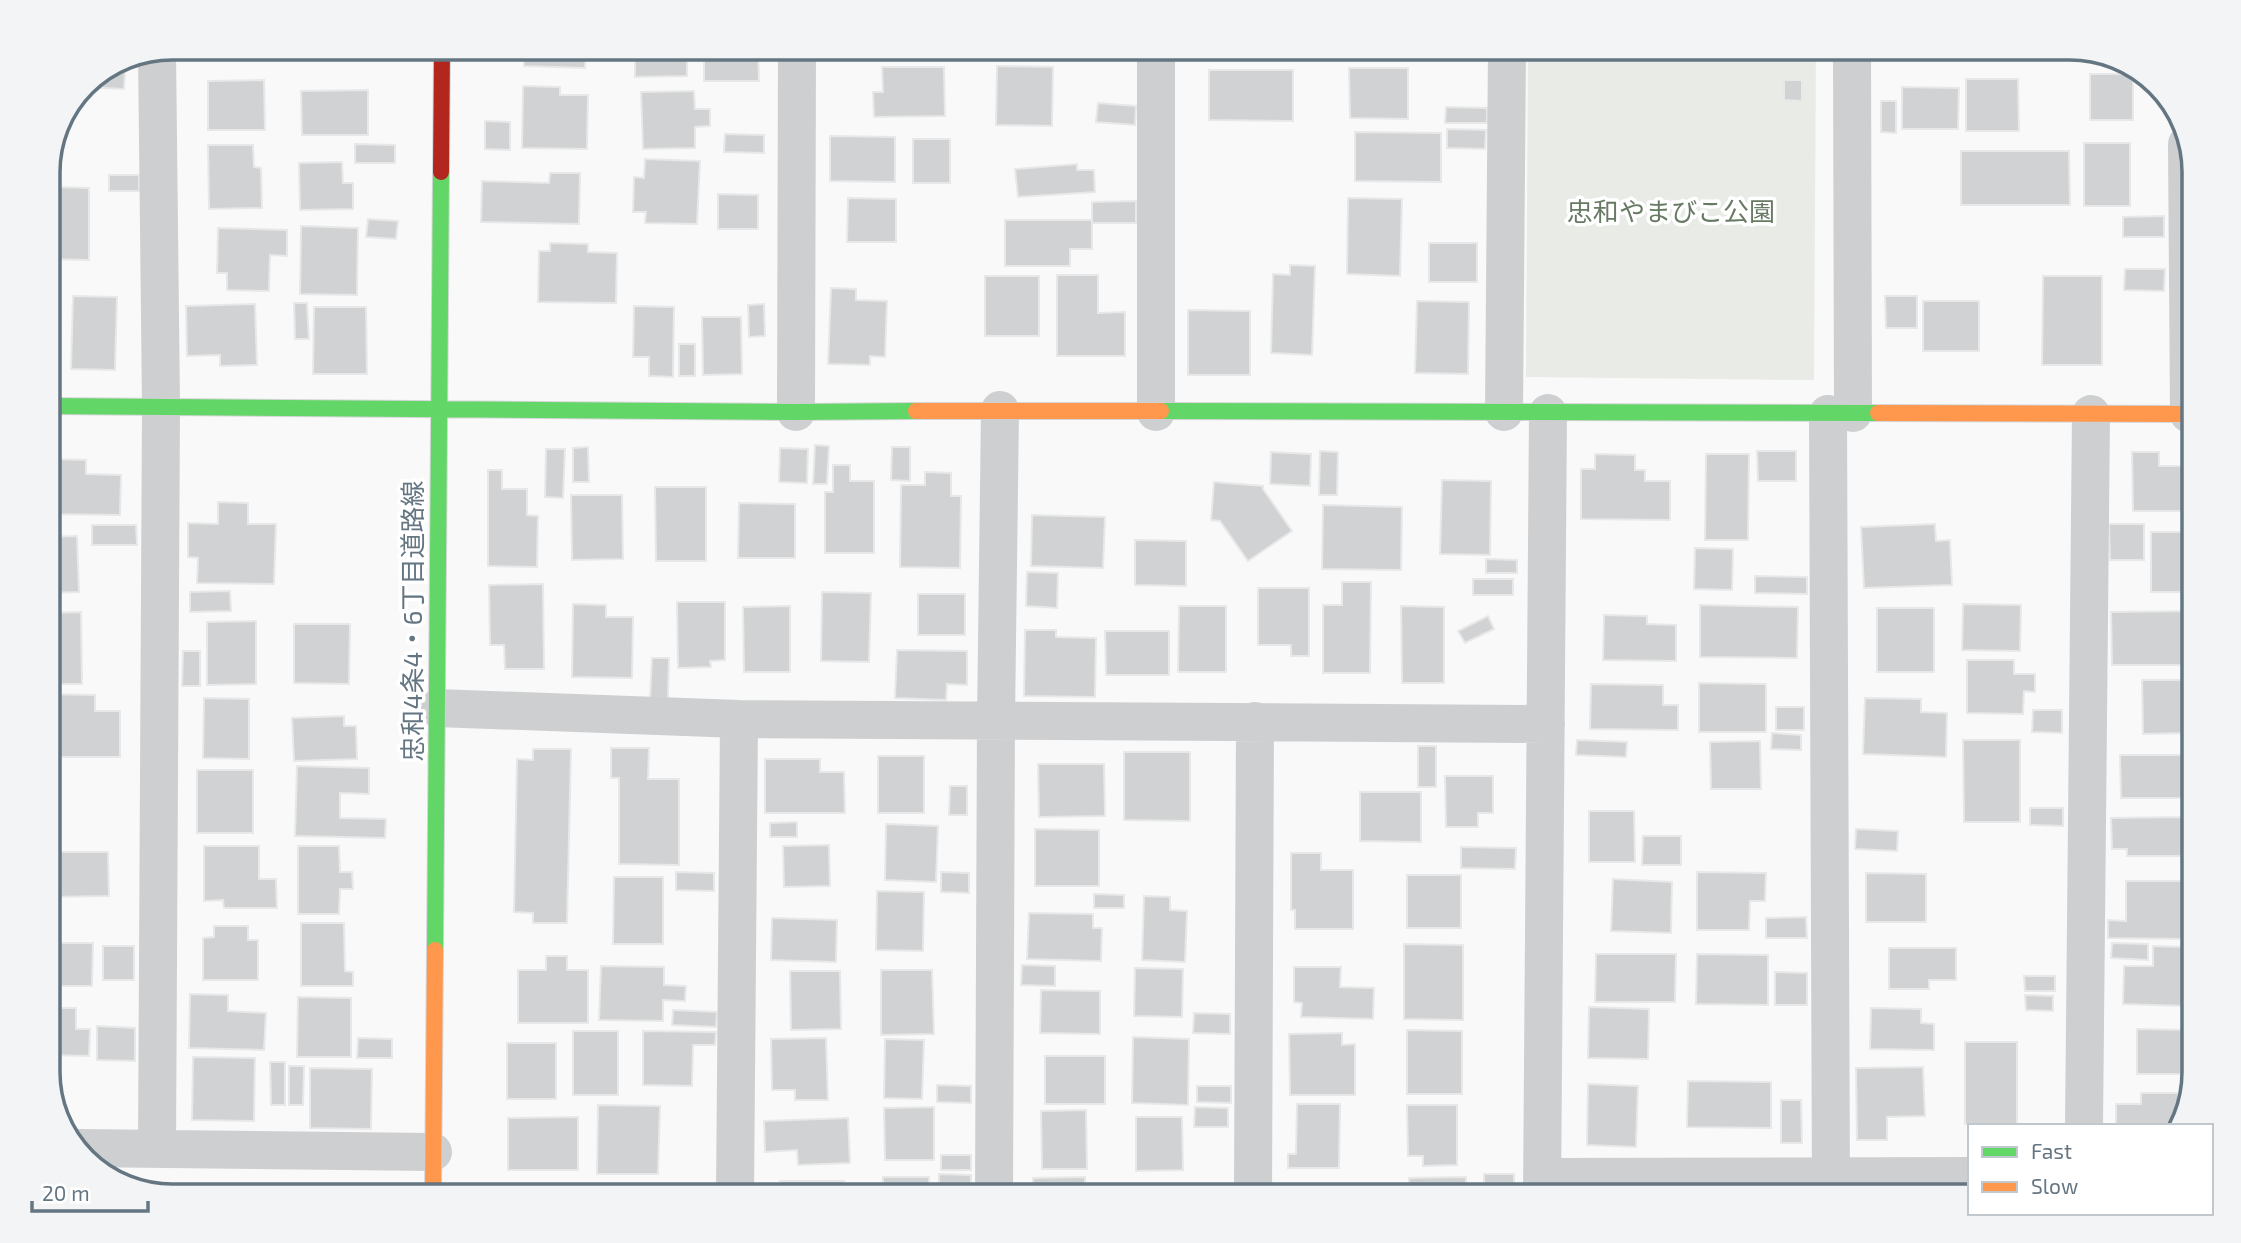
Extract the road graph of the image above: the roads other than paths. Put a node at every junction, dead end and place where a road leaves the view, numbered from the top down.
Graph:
1 (157, 60) edge
2 (442, 60) edge
3 (797, 60) edge
4 (1156, 60) edge
5 (1507, 60) edge
6 (1852, 60) edge
7 (60, 406) edge
8 (161, 406) junction
9 (439, 410) junction
10 (1000, 410) junction
11 (796, 412) junction
12 (1156, 412) junction
13 (1504, 412) junction
14 (1548, 412) junction
15 (1840, 413) junction
16 (2091, 414) junction
17 (2181, 414) edge
18 (437, 708) junction
19 (739, 719) junction
20 (996, 720) junction
21 (1255, 721) junction
22 (1546, 724) junction
23 (2084, 1124) edge
24 (90, 1148) edge
25 (157, 1148) junction
26 (433, 1152) junction
27 (1968, 1176) edge
28 (433, 1184) edge
29 (735, 1184) edge
30 (994, 1184) edge
31 (1253, 1184) edge
32 (1542, 1184) edge
33 (1831, 1184) edge
34 (1859, 1184) edge

1 - 8 street
2 - 9 street, 忠和4条4・6丁目道路線
3 - 11 street
4 - 12 street
5 - 13 street
6 - 15 street
7 - 8 street
8 - 9 street
8 - 25 street
9 - 11 street
9 - 18 street, 忠和4条4・6丁目道路線
10 - 11 street
10 - 12 street
10 - 20 street
12 - 13 street
13 - 14 street
14 - 15 street
14 - 22 street
15 - 16 street
15 - 33 street
16 - 17 street
16 - 23 street
18 - 19 street
18 - 26 street, 忠和4条4・6丁目道路線
19 - 20 street
19 - 29 street
20 - 21 street
20 - 30 street
21 - 22 street
21 - 31 street
22 - 32 street
24 - 25 street
25 - 26 street
26 - 28 street, 忠和4条4・6丁目道路線
27 - 34 street

